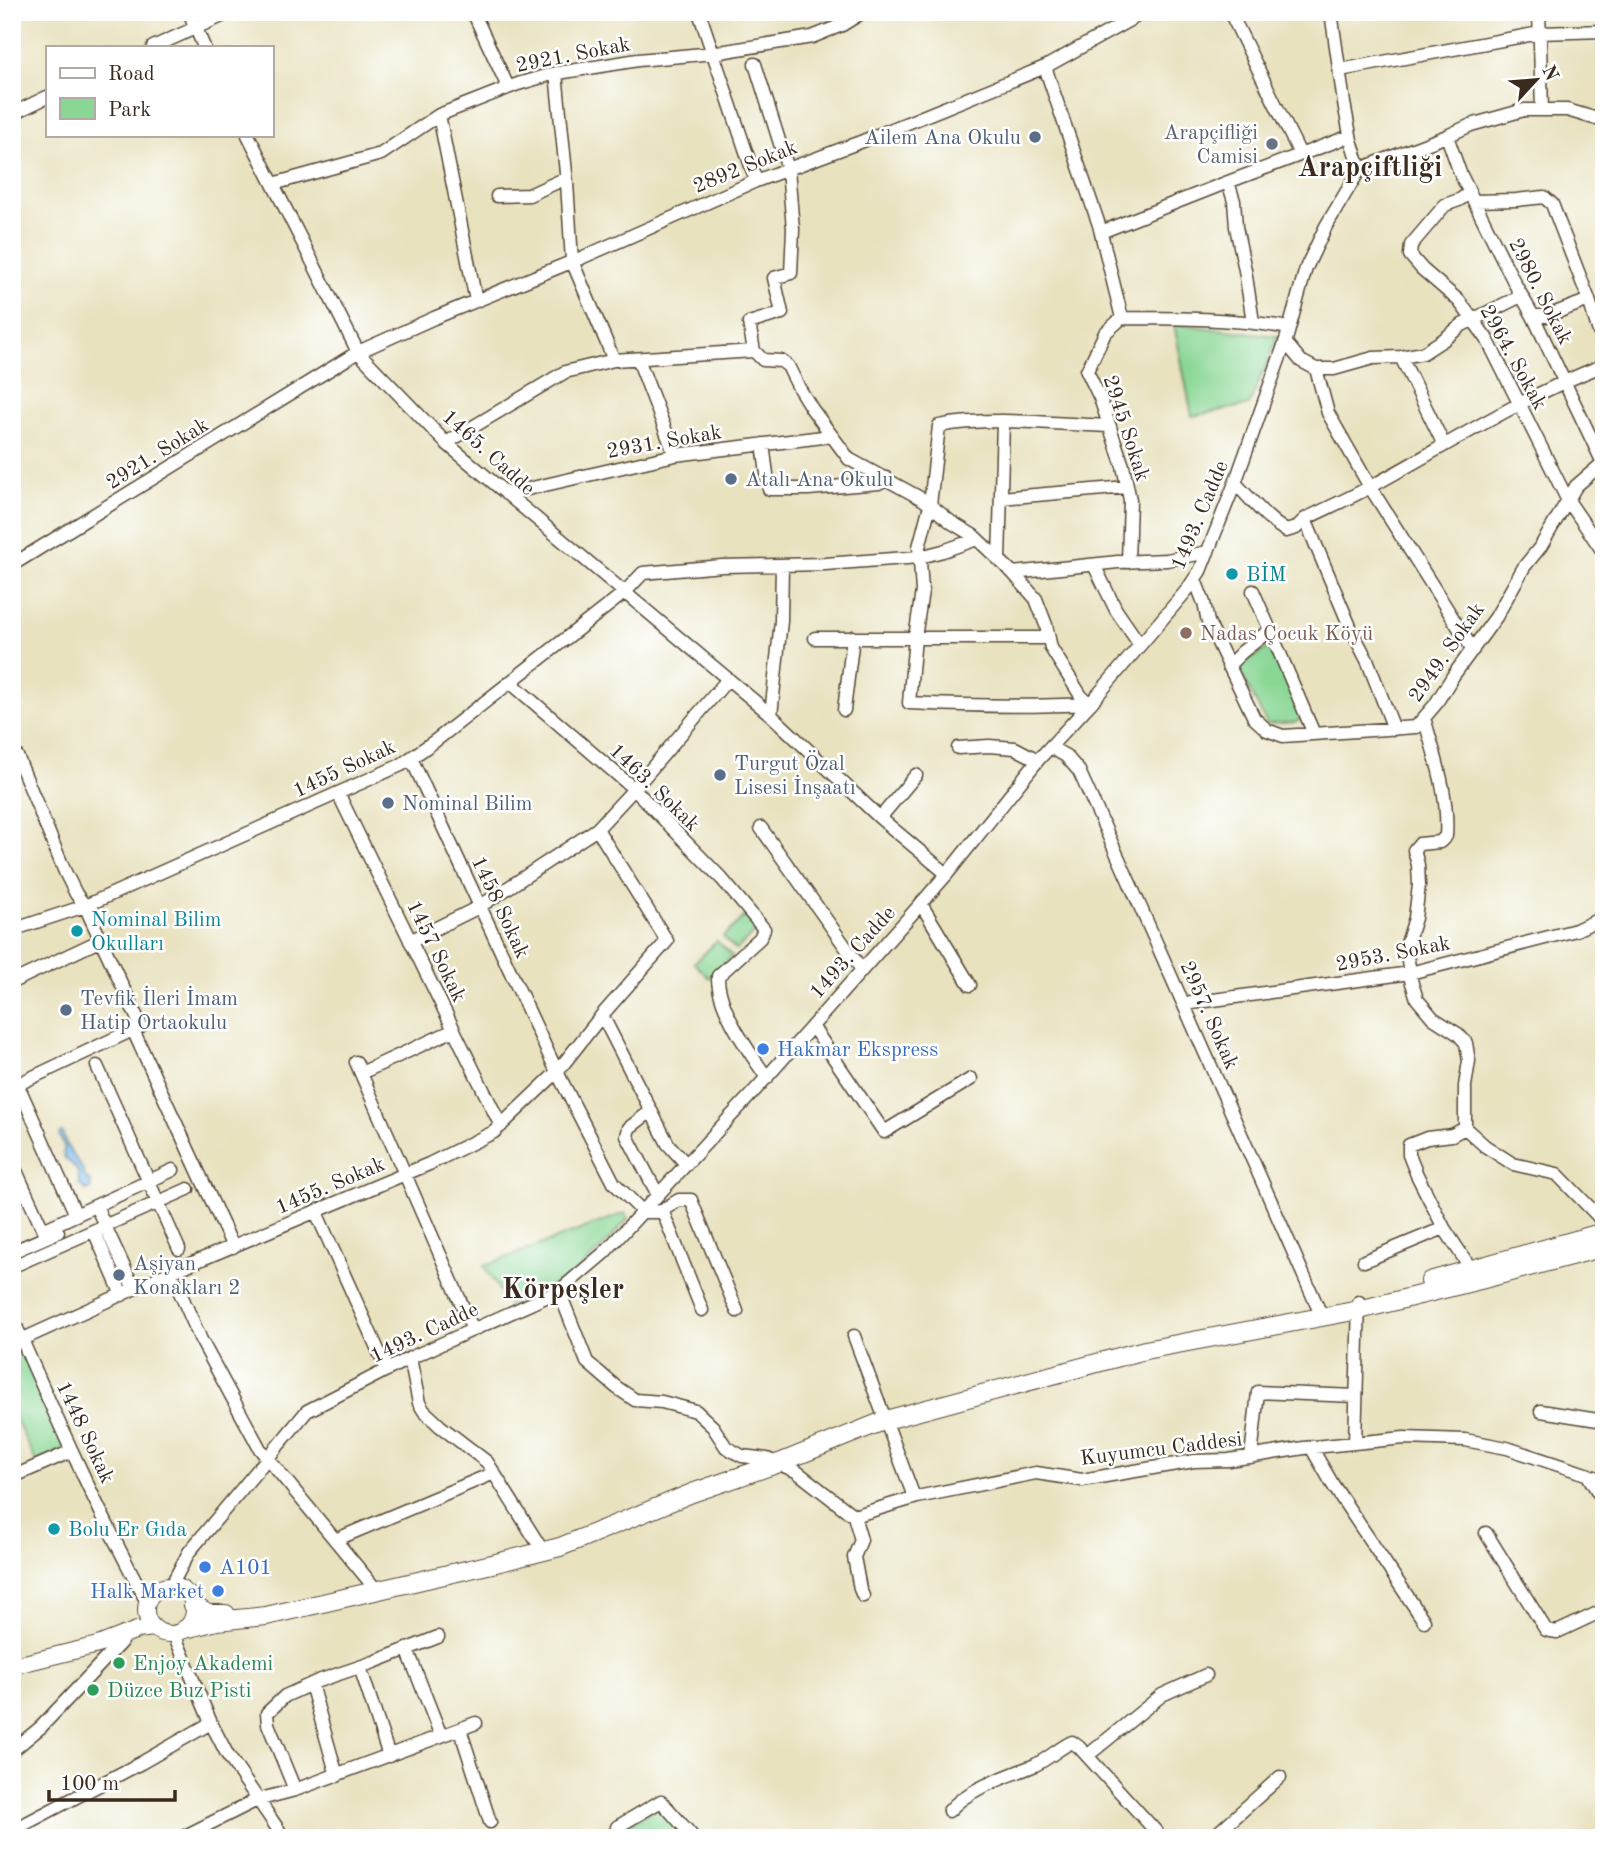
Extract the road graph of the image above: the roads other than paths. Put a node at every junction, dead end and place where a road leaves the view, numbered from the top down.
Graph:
1 (189, 12) edge
2 (231, 12) edge
3 (473, 12) edge
4 (699, 12) edge
5 (863, 12) edge
6 (1144, 12) edge
7 (1230, 12) edge
8 (1331, 12) edge
9 (1539, 12) edge
10 (840, 18) edge
11 (194, 28) junction
12 (1604, 31) edge
13 (1540, 33) junction
14 (155, 46) edge
15 (203, 46) edge
16 (714, 53) junction
17 (755, 64) dead end
18 (1045, 67) junction
19 (1340, 70) junction
20 (556, 73) junction
21 (508, 87) junction
22 (46, 97) edge
23 (1542, 110) junction
24 (12, 114) edge
25 (439, 115) junction
26 (1604, 121) edge
27 (249, 136) edge
28 (1350, 136) junction
29 (1447, 136) junction
30 (1300, 153) junction
31 (788, 169) junction
32 (1360, 169) junction
33 (756, 181) junction
34 (1227, 182) junction
35 (567, 183) junction
36 (273, 184) junction
37 (497, 196) dead end
38 (1472, 197) junction
39 (1101, 232) junction
40 (572, 261) junction
41 (1521, 296) junction
42 (1589, 300) junction
43 (476, 301) junction
44 (1533, 316) junction
45 (1122, 318) junction
46 (1472, 319) junction
47 (1253, 322) junction
48 (1289, 328) junction
49 (1604, 339) edge
50 (1285, 342) junction
51 (754, 351) junction
52 (358, 352) junction
53 (1401, 357) junction
54 (638, 359) junction
55 (614, 360) junction
56 (1604, 365) edge
57 (1316, 369) junction
58 (1563, 381) junction
59 (1520, 404) junction
60 (1003, 422) junction
61 (1110, 426) junction
62 (831, 436) junction
63 (446, 443) junction
64 (763, 444) junction
65 (1444, 445) junction
66 (675, 455) junction
67 (1603, 463) edge
68 (886, 478) junction
69 (1235, 483) junction
70 (1370, 487) junction
71 (1127, 488) junction
72 (506, 494) junction
73 (1000, 498) junction
74 (1567, 499) junction
75 (930, 505) junction
76 (1305, 519) junction
77 (977, 539) junction
78 (1208, 552) junction
79 (1604, 553) edge
80 (920, 557) junction
81 (999, 560) junction
82 (1128, 562) junction
83 (12, 565) edge
84 (782, 565) junction
85 (1094, 565) junction
86 (1013, 573) junction
87 (1195, 580) junction
88 (1253, 591) dead end
89 (624, 593) junction
90 (1270, 630) junction
91 (853, 637) junction
92 (816, 638) dead end
93 (915, 638) junction
94 (1049, 638) junction
95 (1140, 645) junction
96 (1473, 650) junction
97 (1228, 666) junction
98 (727, 679) junction
99 (510, 682) junction
100 (1090, 704) junction
101 (844, 710) dead end
102 (771, 715) junction
103 (1424, 718) junction
104 (1394, 729) junction
105 (1314, 734) junction
106 (1050, 747) junction
107 (958, 748) dead end
108 (14, 754) edge
109 (411, 758) junction
110 (1038, 760) junction
111 (916, 775) dead end
112 (634, 789) junction
113 (338, 793) junction
114 (880, 818) junction
115 (761, 828) dead end
116 (597, 830) junction
117 (947, 874) junction
118 (921, 904) junction
119 (85, 906) junction
120 (480, 907) junction
121 (1604, 917) edge
122 (12, 930) edge
123 (101, 940) junction
124 (411, 941) junction
125 (862, 970) junction
126 (1410, 973) junction
127 (12, 982) edge
128 (970, 985) dead end
129 (1184, 1004) junction
130 (603, 1014) junction
131 (812, 1026) junction
132 (137, 1028) junction
133 (454, 1030) junction
134 (97, 1066) dead end
135 (557, 1072) junction
136 (766, 1077) junction
137 (50, 1078) dead end
138 (971, 1079) dead end
139 (15, 1092) edge
140 (651, 1111) junction
141 (501, 1126) junction
142 (1465, 1128) junction
143 (12, 1162) edge
144 (686, 1164) junction
145 (173, 1170) dead end
146 (406, 1174) junction
147 (148, 1182) junction
148 (188, 1189) dead end
149 (658, 1195) junction
150 (158, 1202) junction
151 (98, 1209) junction
152 (662, 1210) junction
153 (316, 1212) junction
154 (643, 1212) junction
155 (76, 1215) junction
156 (1604, 1225) edge
157 (100, 1228) junction
158 (1444, 1228) junction
159 (1604, 1232) edge
160 (233, 1247) junction
161 (1604, 1247) edge
162 (179, 1249) dead end
163 (15, 1258) edge
164 (1364, 1261) dead end
165 (1471, 1269) junction
166 (171, 1272) junction
167 (559, 1291) junction
168 (128, 1292) junction
169 (1359, 1306) junction
170 (702, 1310) dead end
171 (1319, 1310) junction
172 (737, 1311) dead end
173 (12, 1317) edge
174 (473, 1330) junction
175 (854, 1336) dead end
176 (17, 1342) edge
177 (410, 1358) junction
178 (387, 1370) junction
179 (1356, 1396) junction
180 (1541, 1410) dead end
181 (885, 1417) junction
182 (1604, 1422) edge
183 (1354, 1443) junction
184 (1311, 1447) junction
185 (72, 1451) junction
186 (1251, 1457) junction
187 (268, 1459) junction
188 (773, 1461) junction
189 (494, 1473) junction
190 (1587, 1474) junction
191 (1603, 1475) edge
192 (12, 1477) edge
193 (914, 1497) junction
194 (1604, 1502) edge
195 (854, 1516) junction
196 (1486, 1533) dead end
197 (335, 1540) junction
198 (539, 1545) junction
199 (171, 1586) junction
200 (374, 1587) junction
201 (863, 1596) dead end
202 (148, 1601) junction
203 (193, 1605) junction
204 (1604, 1610) edge
205 (1424, 1621) dead end
206 (154, 1628) junction
207 (180, 1632) junction
208 (124, 1633) junction
209 (438, 1637) dead end
210 (407, 1649) junction
211 (12, 1656) edge
212 (12, 1666) edge
213 (360, 1667) junction
214 (1206, 1675) dead end
215 (312, 1684) junction
216 (211, 1723) junction
217 (476, 1724) dead end
218 (460, 1729) junction
219 (441, 1736) junction
220 (12, 1751) edge
221 (389, 1756) junction
222 (1087, 1756) junction
223 (337, 1776) junction
224 (1280, 1777) dead end
225 (295, 1790) junction
226 (257, 1800) junction
227 (949, 1811) dead end
228 (490, 1822) dead end
229 (617, 1827) dead end
230 (12, 1834) edge
231 (181, 1838) edge
232 (284, 1838) edge
233 (694, 1838) edge
234 (1162, 1838) edge
235 (1212, 1838) edge

1 - 11 street
2 - 11 street
3 - 21 street
4 - 16 street
5 - 10 street, 2921. Sokak
6 - 18 street, 2892 Sokak
7 - 30 street
8 - 19 street
9 - 13 street
10 - 16 street, 2921. Sokak
11 - 14 street
11 - 15 street
12 - 13 street
13 - 19 street
13 - 23 street
16 - 20 street, 2921. Sokak
16 - 33 street
17 - 31 street
18 - 31 street, 2892 Sokak
18 - 39 street
19 - 28 street
20 - 21 street, 2921. Sokak
20 - 35 street
21 - 25 street, 2921. Sokak
22 - 24 street
23 - 26 street
23 - 29 street
25 - 36 street
25 - 43 street
27 - 36 street, 1465. Cadde
28 - 30 street
28 - 32 street
29 - 32 street
29 - 38 street, 2980. Sokak
30 - 34 street
31 - 33 street, 2892 Sokak
31 - 51 street
32 - 48 street, 1493. Cadde
33 - 40 street, 2892 Sokak
34 - 39 street
34 - 47 street
35 - 37 street
35 - 40 street
36 - 52 street, 1465. Cadde
38 - 41 street, 2980. Sokak
38 - 42 street
38 - 46 street, 2964. Sokak
39 - 45 street
40 - 43 street, 2892 Sokak
40 - 55 street
41 - 44 street, 2980. Sokak
41 - 46 street
42 - 44 street
42 - 49 street
43 - 52 street, 2892 Sokak
44 - 58 street, 2980. Sokak
45 - 47 street
45 - 61 street, 2945 Sokak
46 - 53 street
46 - 59 street, 2964. Sokak
47 - 48 street
48 - 50 street, 1493. Cadde
50 - 57 street
50 - 69 street, 1493. Cadde
51 - 54 street
51 - 62 street
52 - 63 street, 1465. Cadde
52 - 83 street, 2921. Sokak
53 - 57 street
53 - 65 street
54 - 55 street
54 - 66 street
55 - 63 street
56 - 58 street
57 - 70 street
58 - 59 street
58 - 67 street, 2980. Sokak
59 - 65 street
59 - 74 street, 2964. Sokak
60 - 61 street
60 - 73 street
60 - 75 street
61 - 71 street, 2945 Sokak
62 - 64 street, 2931. Sokak
62 - 68 street
63 - 72 street, 1465. Cadde
64 - 66 street, 2931. Sokak
64 - 68 street
65 - 70 street
66 - 72 street, 2931. Sokak
67 - 74 street, 2949. Sokak
68 - 75 street
69 - 76 street
69 - 78 street, 1493. Cadde
70 - 76 street
70 - 96 street
71 - 73 street
71 - 82 street, 2945 Sokak
72 - 89 street, 1465. Cadde
73 - 81 street
74 - 79 street, 2964. Sokak
74 - 96 street, 2949. Sokak
75 - 77 street
75 - 80 street
76 - 104 street
77 - 80 street, 1455 Sokak
77 - 81 street
78 - 82 street
78 - 87 street, 1493. Cadde
80 - 84 street, 1455 Sokak
80 - 93 street
81 - 86 street
82 - 85 street
84 - 89 street, 1455 Sokak
84 - 102 street
85 - 86 street
85 - 95 street
86 - 94 street
87 - 95 street, 1493. Cadde
87 - 97 street, 2949. Sokak
88 - 90 street
89 - 98 street, 1465. Cadde
89 - 99 street, 1455 Sokak
90 - 97 street
90 - 105 street
91 - 92 street
91 - 93 street
91 - 101 street
93 - 94 street
93 - 100 street
94 - 100 street
95 - 100 street, 1493. Cadde
96 - 103 street, 2949. Sokak
97 - 105 street, 2949. Sokak
98 - 102 street, 1465. Cadde
98 - 112 street
99 - 109 street, 1455 Sokak
99 - 112 street, 1463. Sokak
100 - 106 street, 1493. Cadde
102 - 114 street, 1465. Cadde
103 - 104 street, 2949. Sokak
103 - 126 street
104 - 105 street, 2949. Sokak
106 - 110 street, 1493. Cadde
106 - 129 street, 2957. Sokak
107 - 110 street
108 - 119 street
109 - 113 street, 1455 Sokak
109 - 120 street, 1458 Sokak
110 - 117 street, 1493. Cadde
111 - 114 street
112 - 116 street
112 - 136 street, 1463. Sokak
113 - 119 street, 1455 Sokak
113 - 124 street, 1457 Sokak
114 - 117 street, 1465. Cadde
115 - 125 street
116 - 120 street
116 - 130 street, 1455. Sokak
117 - 118 street, 1493. Cadde
118 - 125 street, 1493. Cadde
118 - 128 street
119 - 122 street, 1455 Sokak
119 - 123 street
120 - 124 street
120 - 135 street, 1458 Sokak
121 - 126 street, 2953. Sokak
123 - 127 street
123 - 132 street
124 - 133 street, 1457 Sokak
125 - 131 street, 1493. Cadde
126 - 129 street, 2953. Sokak
126 - 142 street
129 - 171 street, 2957. Sokak
130 - 135 street, 1455. Sokak
130 - 140 street
131 - 136 street, 1493. Cadde
131 - 138 street
132 - 139 street
132 - 160 street
133 - 141 street, 1457 Sokak
133 - 146 street
134 - 147 street
135 - 141 street, 1455. Sokak
135 - 154 street, 1458 Sokak
136 - 144 street, 1493. Cadde
137 - 139 street
139 - 155 street
140 - 144 street
140 - 149 street
141 - 146 street, 1455. Sokak
142 - 156 street
142 - 158 street
143 - 155 street
144 - 149 street, 1493. Cadde
145 - 147 street
146 - 153 street, 1455. Sokak
146 - 174 street
147 - 150 street
147 - 151 street
148 - 150 street
149 - 154 street, 1493. Cadde
150 - 157 street
150 - 162 street
151 - 155 street
151 - 157 street
151 - 163 street
152 - 154 street
152 - 170 street
152 - 172 street
153 - 160 street, 1455. Sokak
153 - 178 street
154 - 167 street, 1493. Cadde
157 - 163 street
157 - 168 street
158 - 164 street
158 - 165 street
159 - 165 highway
160 - 166 street, 1455. Sokak
161 - 169 highway
165 - 169 highway
166 - 168 street, 1455. Sokak
166 - 187 street
167 - 174 street, 1493. Cadde
167 - 188 street
168 - 176 street, 1455. Sokak
169 - 171 highway
169 - 179 street
169 - 181 highway
171 - 181 highway
173 - 176 street, 1448 Sokak
174 - 177 street, 1493. Cadde
175 - 181 street
176 - 185 street, 1448 Sokak
177 - 178 street, 1493. Cadde
177 - 189 street
178 - 187 street, 1493. Cadde
179 - 183 street
179 - 186 street
180 - 182 street
181 - 188 highway
181 - 193 street
183 - 184 street, Kuyumcu Caddesi
183 - 190 street, Kuyumcu Caddesi
184 - 186 street, Kuyumcu Caddesi
184 - 205 street
185 - 192 street
185 - 202 street, 1448 Sokak
186 - 193 street, Kuyumcu Caddesi
187 - 197 street
187 - 199 street, 1493. Cadde
188 - 195 street
188 - 198 highway
188 - 207 highway
189 - 197 street
189 - 198 street
190 - 191 street, Kuyumcu Caddesi
190 - 194 street
193 - 195 street, Kuyumcu Caddesi
195 - 201 street
196 - 204 street
197 - 200 street
198 - 200 highway
199 - 202 main road
199 - 203 main road
200 - 203 highway
202 - 206 main road
202 - 211 main road
203 - 207 main road
206 - 207 main road
206 - 208 main road
207 - 216 street
208 - 212 main road
208 - 220 street
209 - 210 street
210 - 213 street
210 - 219 street
213 - 215 street
213 - 221 street
214 - 222 street
215 - 223 street
215 - 225 street
216 - 226 street
216 - 230 street
217 - 218 street
218 - 219 street
218 - 228 street
219 - 221 street
221 - 223 street
222 - 227 street
222 - 234 street
223 - 225 street
224 - 235 street
225 - 226 street
226 - 231 street
226 - 232 street
229 - 233 street

